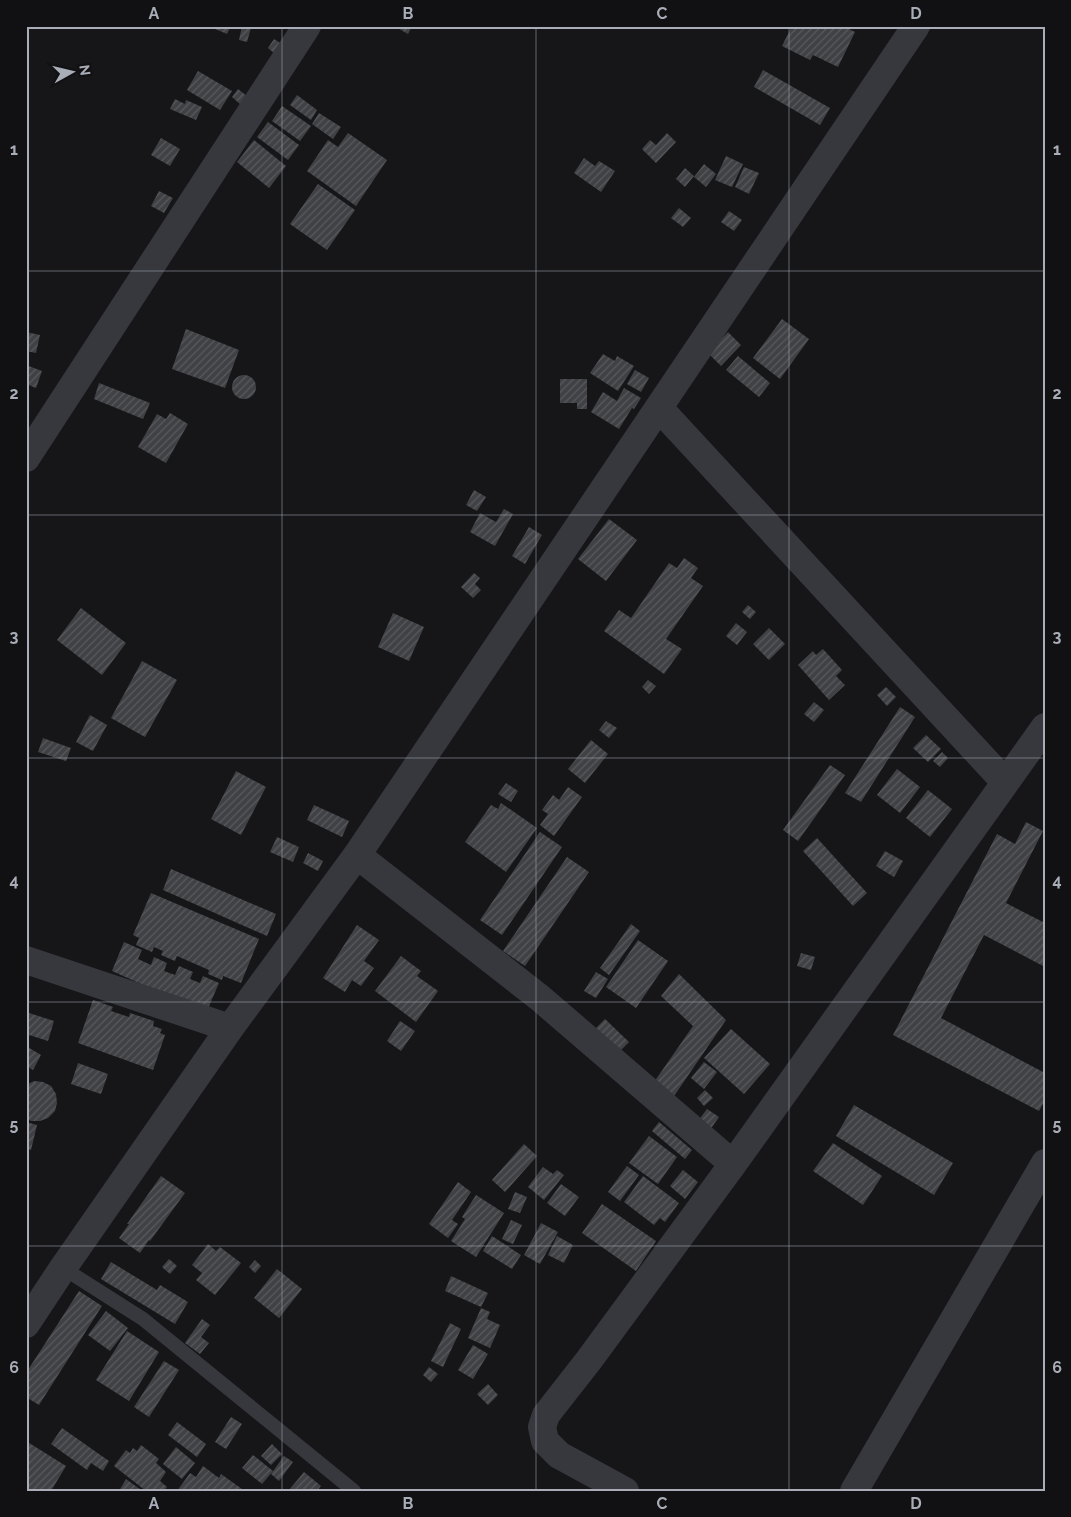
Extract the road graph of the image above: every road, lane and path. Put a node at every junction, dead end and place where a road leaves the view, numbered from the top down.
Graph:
1 (307, 26) edge
2 (916, 26) edge
3 (660, 408) junction
4 (26, 458) edge
5 (1045, 727) edge
6 (1005, 782) junction
7 (357, 855) junction
8 (26, 960) edge
9 (230, 1028) junction
10 (1045, 1163) edge
11 (733, 1164) junction
12 (63, 1268) junction
13 (26, 1324) edge
14 (354, 1491) edge
15 (625, 1491) edge
16 (854, 1491) edge

1 - 4 street
2 - 3 street
3 - 6 street
3 - 7 street
5 - 6 street
6 - 11 street
7 - 9 street
7 - 11 street
8 - 9 street
9 - 12 street
10 - 16 street
11 - 15 street
12 - 13 street
12 - 14 lane

